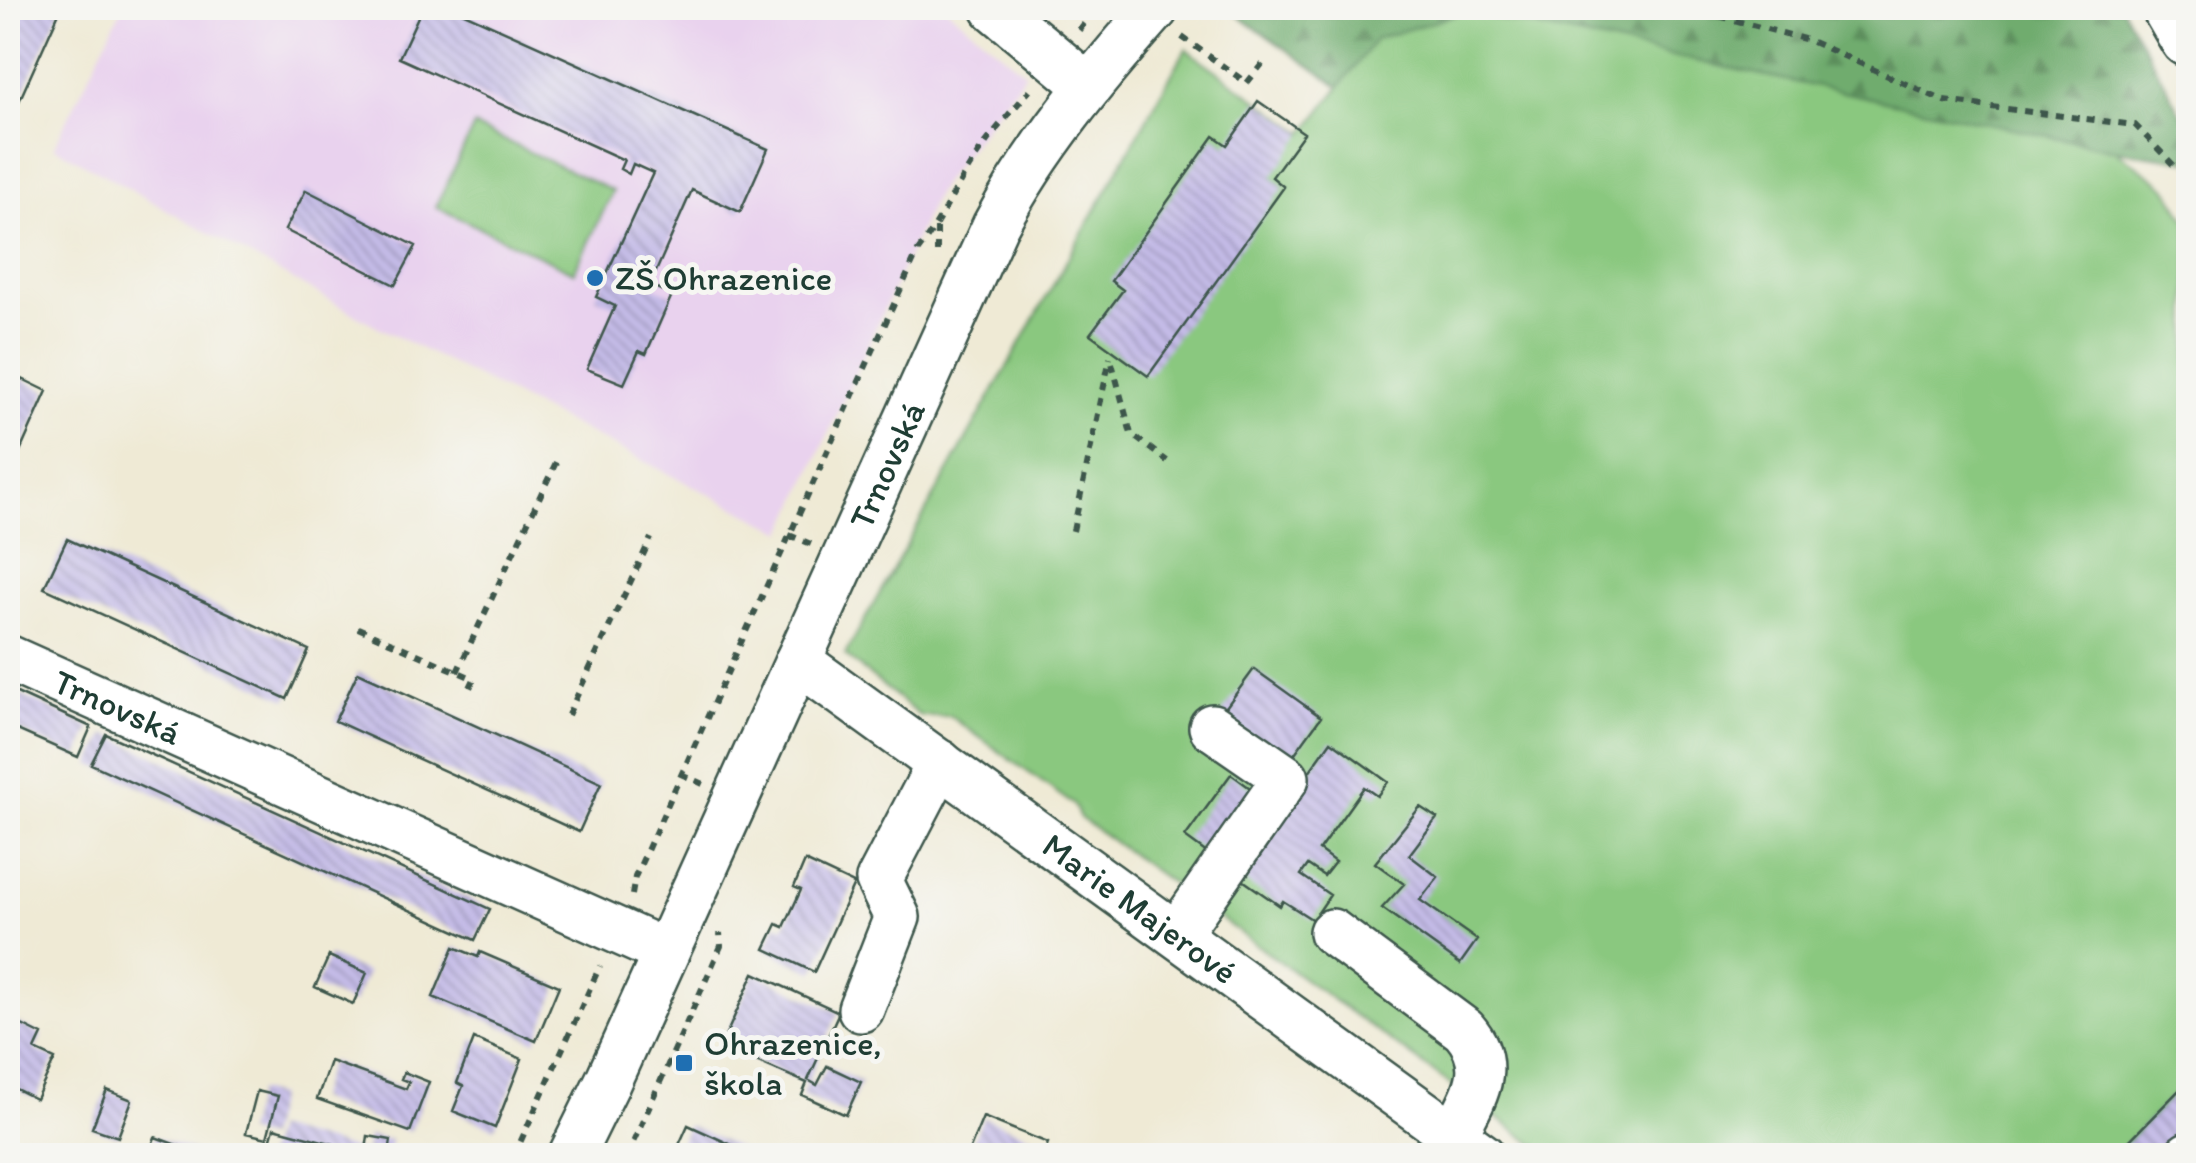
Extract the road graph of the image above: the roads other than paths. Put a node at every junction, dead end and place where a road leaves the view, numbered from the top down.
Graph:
1 (994, 8) edge
2 (2170, 8) edge
3 (1165, 16) edge
4 (2188, 38) edge
5 (1072, 72) junction
6 (8, 658) edge
7 (798, 661) junction
8 (1212, 727) dead end
9 (940, 763) junction
10 (1332, 932) dead end
11 (1177, 934) junction
12 (665, 952) junction
13 (862, 1009) dead end
14 (608, 1081) junction
15 (1468, 1145) edge
16 (571, 1156) edge
17 (580, 1156) edge

1 - 5 street
2 - 4 main road
3 - 5 street, Trnovská
5 - 7 street, Trnovská
6 - 12 street, Trnovská
7 - 9 street, Marie Majerové
7 - 12 street, Trnovská
8 - 11 street
9 - 11 street, Marie Majerové
9 - 13 street
10 - 15 street
11 - 15 street, Marie Majerové
12 - 14 street, Trnovská
14 - 16 street, Trnovská
14 - 17 street, Trnovská

